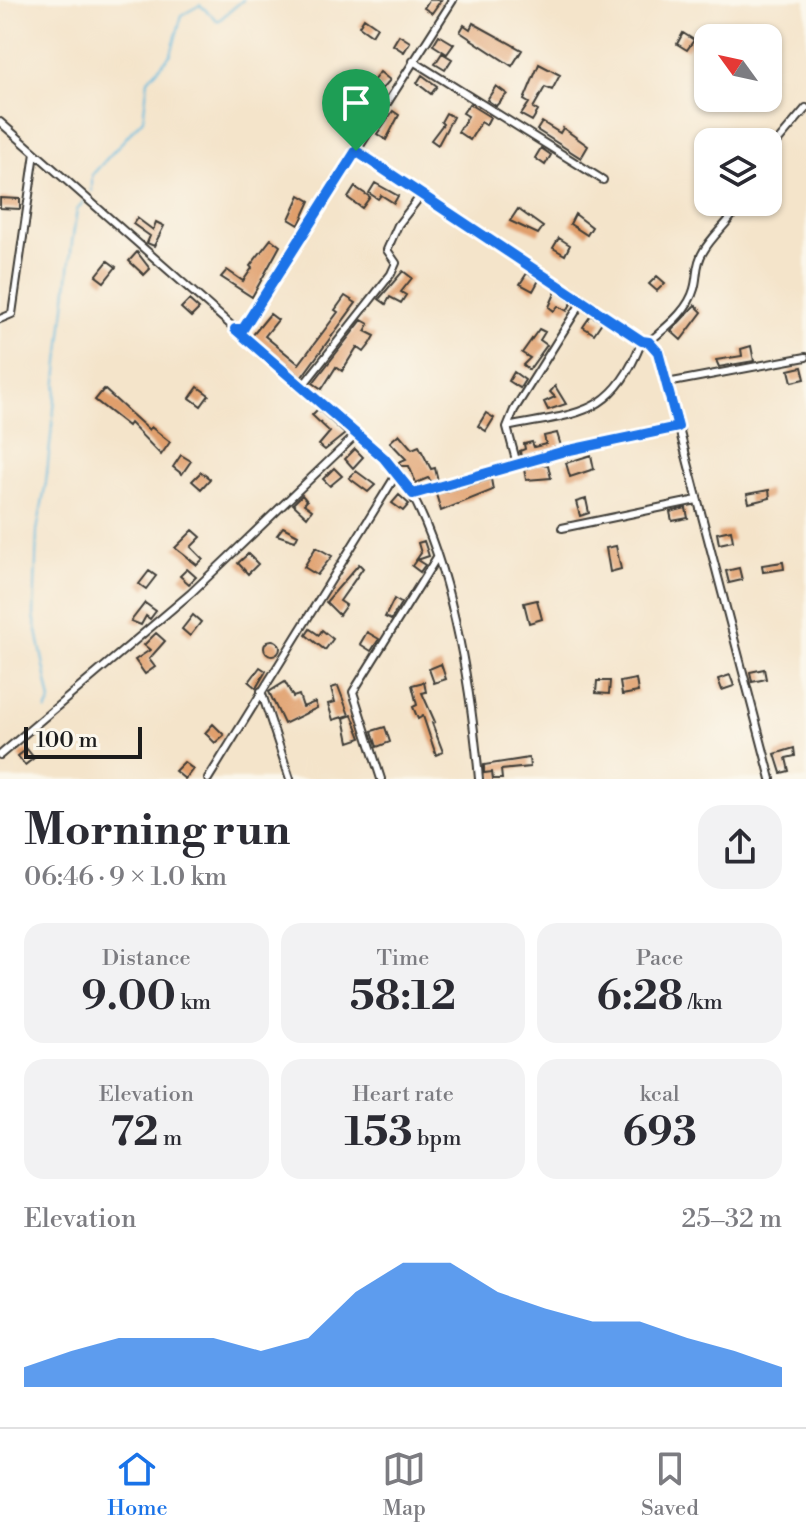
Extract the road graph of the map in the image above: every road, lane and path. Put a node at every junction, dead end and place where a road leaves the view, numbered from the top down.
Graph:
1 (453, 0) edge
2 (413, 61) junction
3 (806, 108) edge
4 (0, 122) edge
5 (782, 136) edge
6 (356, 151) junction
7 (35, 153) junction
8 (603, 180) dead end
9 (422, 194) junction
10 (734, 216) edge
11 (583, 300) junction
12 (0, 319) edge
13 (235, 329) junction
14 (646, 341) junction
15 (806, 357) edge
16 (667, 383) junction
17 (301, 388) junction
18 (507, 427) junction
19 (678, 427) junction
20 (357, 434) junction
21 (517, 464) junction
22 (398, 472) junction
23 (413, 494) junction
24 (697, 500) junction
25 (562, 528) dead end
26 (437, 557) junction
27 (261, 691) junction
28 (0, 755) edge
29 (208, 779) edge
30 (290, 779) edge
31 (381, 779) edge
32 (479, 779) edge
33 (771, 779) edge

1 - 2 street
2 - 6 street
2 - 8 street
3 - 5 street
4 - 7 street
6 - 9 street
6 - 13 street
7 - 12 street
7 - 13 street
9 - 11 street
9 - 17 street
10 - 14 street
11 - 14 street
11 - 18 street
13 - 17 street
14 - 16 street
14 - 18 street
15 - 16 street
16 - 19 street
17 - 20 street
18 - 21 street
19 - 21 street
19 - 24 street
20 - 22 street
20 - 28 street
21 - 23 street
22 - 23 street
22 - 27 street
23 - 26 street
24 - 25 street
24 - 33 street
26 - 31 street
26 - 32 street
27 - 29 street
27 - 30 street

